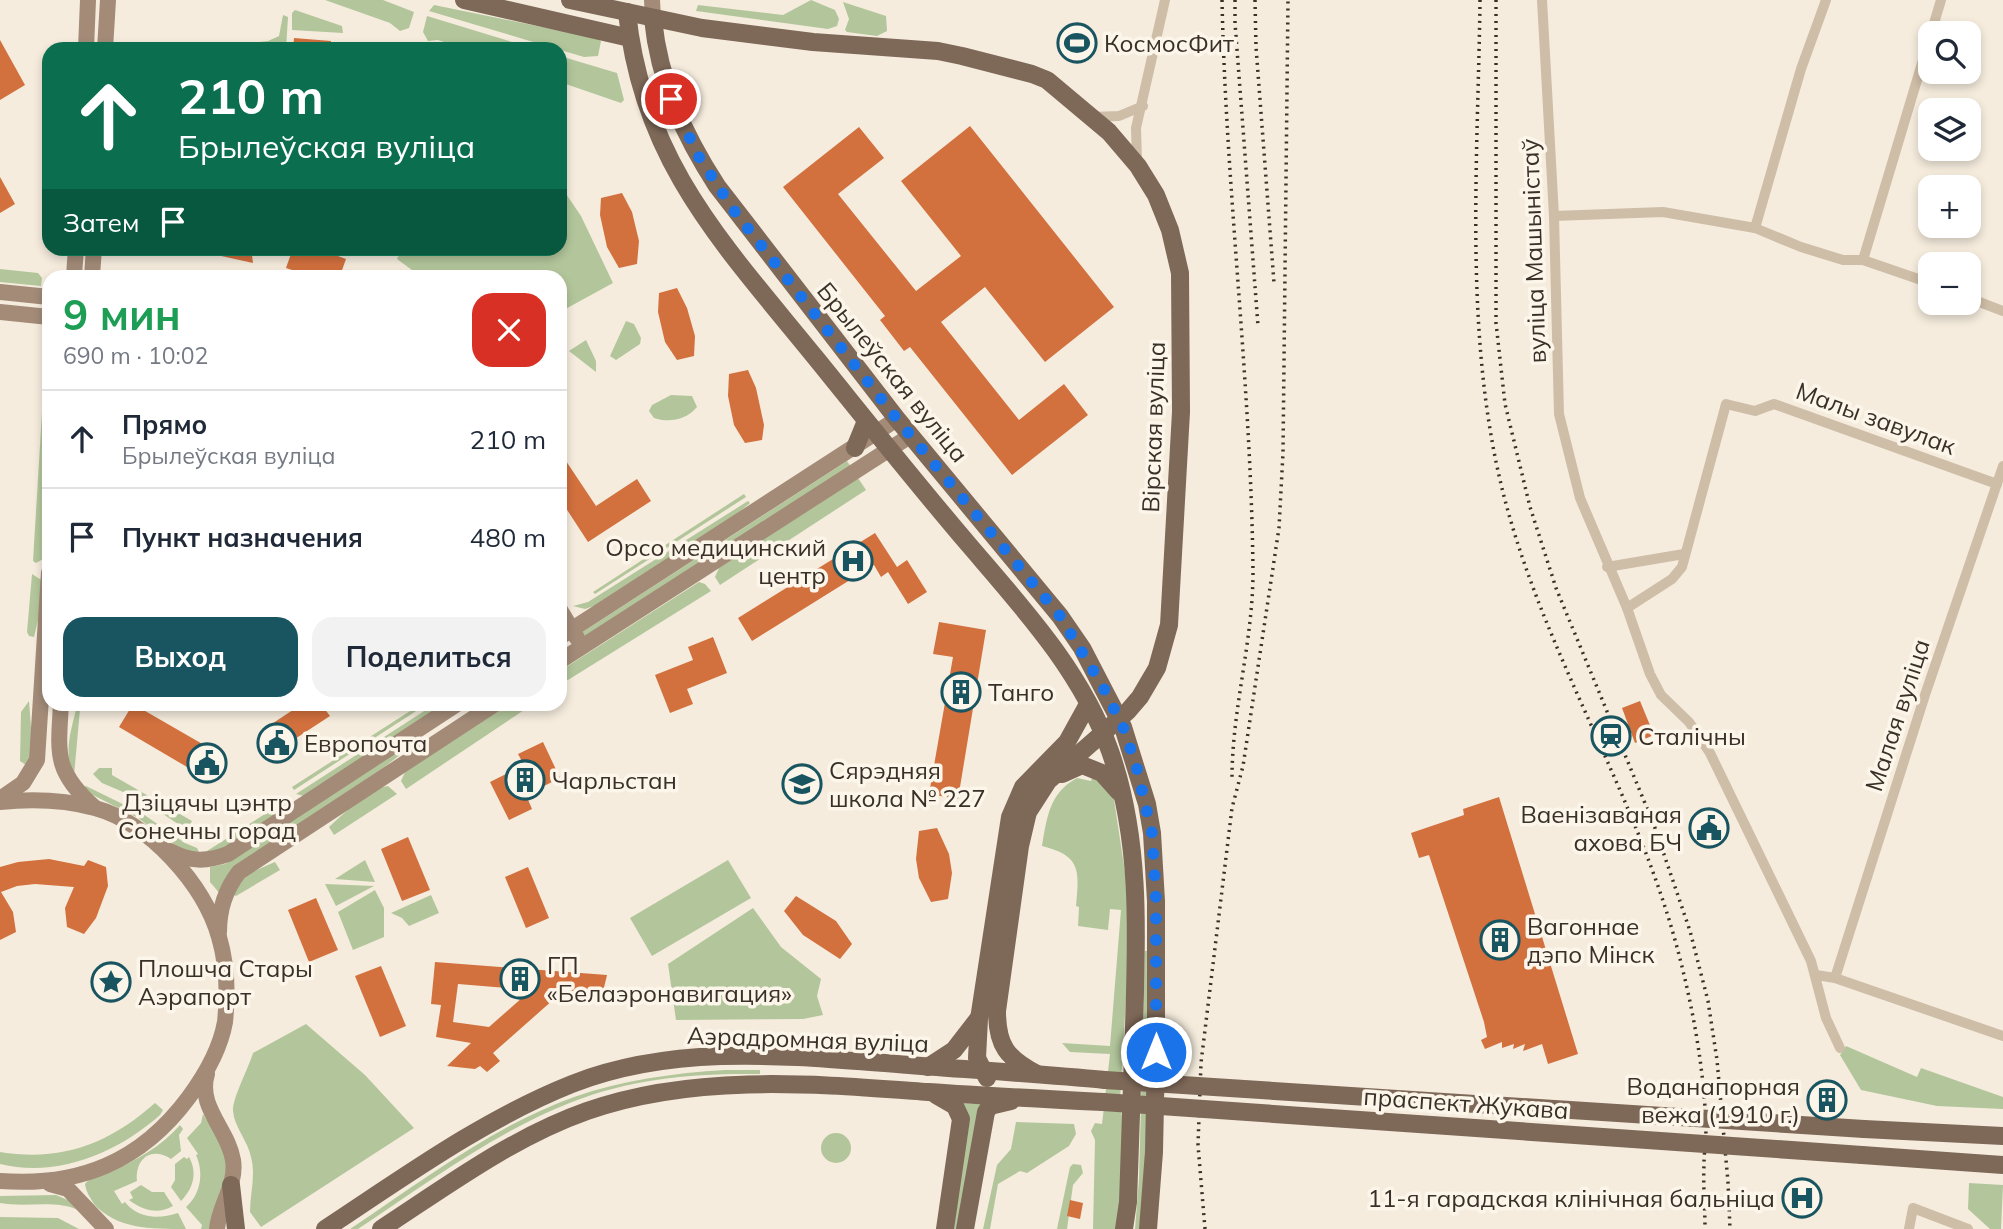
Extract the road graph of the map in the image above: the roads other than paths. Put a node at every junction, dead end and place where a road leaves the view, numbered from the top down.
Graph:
1 (88, 0) edge
2 (108, 0) edge
3 (464, 0) edge
4 (570, 0) edge
5 (652, 0) edge
6 (1165, 0) edge
7 (1542, 0) edge
8 (1825, 0) edge
9 (1941, 0) edge
10 (628, 6) edge
11 (653, 19) junction
12 (630, 38) junction
13 (86, 42) edge
14 (105, 42) edge
15 (1143, 106) junction
16 (1092, 117) junction
17 (1138, 166) junction
18 (1554, 216) junction
19 (1755, 228) junction
20 (1863, 260) junction
21 (1918, 279) edge
22 (0, 292) edge
23 (42, 296) edge
24 (802, 298) junction
25 (1981, 303) edge
26 (2003, 311) edge
27 (0, 312) edge
28 (780, 315) junction
29 (42, 316) edge
30 (897, 419) junction
31 (871, 427) junction
32 (910, 436) junction
33 (855, 448) joint
34 (884, 454) junction
35 (2003, 466) edge
36 (1997, 484) junction
37 (1684, 554) junction
38 (1608, 567) junction
39 (1627, 608) junction
40 (567, 634) edge
41 (567, 640) edge
42 (576, 651) junction
43 (567, 657) edge
44 (42, 682) edge
45 (1088, 704) junction
46 (61, 711) edge
47 (446, 711) edge
48 (484, 711) edge
49 (1119, 719) junction
50 (1102, 734) junction
51 (1042, 788) junction
52 (1121, 794) junction
53 (0, 800) edge
54 (96, 809) junction
55 (161, 847) junction
56 (219, 935) junction
57 (1816, 975) junction
58 (1835, 978) junction
59 (979, 1019) junction
60 (2003, 1036) edge
61 (1840, 1048) dead end
62 (928, 1067) junction
63 (209, 1068) junction
64 (982, 1070) junction
65 (1037, 1074) junction
66 (926, 1092) junction
67 (1028, 1097) junction
68 (2003, 1136) edge
69 (2003, 1165) edge
70 (0, 1181) edge
71 (44, 1183) junction
72 (231, 1185) junction
73 (106, 1229) edge
74 (217, 1229) edge
75 (236, 1229) edge
76 (325, 1229) edge
77 (381, 1229) edge
78 (945, 1229) edge
79 (965, 1229) edge
80 (1124, 1229) edge
81 (1148, 1229) edge
82 (1909, 1229) edge
83 (1968, 1229) edge

1 - 13 main road
2 - 14 main road
3 - 12 main road
4 - 10 main road, Вірская вуліца
5 - 11 main road
6 - 15 street
7 - 18 street, вуліца Машыністаў
8 - 19 street
9 - 20 street
10 - 11 main road, Вірская вуліца
10 - 12 main road, Брылеўская вуліца
11 - 16 main road, Вірская вуліца
11 - 24 main road, Брылеўская вуліца
12 - 28 main road, Брылеўская вуліца
15 - 16 street
15 - 17 street
16 - 17 main road, Вірская вуліца
17 - 49 main road, Вірская вуліца
18 - 19 street
18 - 38 street, вуліца Машыністаў
19 - 20 street
20 - 21 street
22 - 23 main road
24 - 28 main road
24 - 30 main road, Брылеўская вуліца
25 - 26 street
27 - 29 main road
28 - 31 main road, Брылеўская вуліца
30 - 31 main road
30 - 32 main road, Брылеўская вуліца
31 - 33 main road
31 - 34 main road, Брылеўская вуліца
32 - 34 main road
32 - 49 main road, Брылеўская вуліца
33 - 40 main road
34 - 42 main road
34 - 45 main road, Брылеўская вуліца
35 - 36 street, Малая вуліца
36 - 37 street, Малы завулак
36 - 58 street, Малая вуліца
37 - 38 street
37 - 39 street, Малы завулак
38 - 39 street, вуліца Машыністаў
39 - 57 street, вуліца Машыністаў
41 - 42 main road
42 - 43 main road
44 - 53 main road
45 - 50 main road, Брылеўская вуліца
45 - 59 main road
46 - 54 main road
47 - 55 main road
48 - 56 main road
49 - 50 main road
49 - 81 main road
50 - 51 main road
50 - 52 main road
51 - 52 main road
51 - 65 main road
52 - 80 main road
53 - 54 main road
54 - 55 main road
55 - 56 main road
56 - 63 main road
57 - 58 street
57 - 61 street, вуліца Машыністаў
58 - 60 street
59 - 62 main road
59 - 64 main road
62 - 64 main road, Аэрадромная вуліца
62 - 76 main road, Аэрадромная вуліца
63 - 71 main road
63 - 72 main road
64 - 65 main road, Аэрадромная вуліца
64 - 67 main road
65 - 68 main road, праспект Жукава, bridge
66 - 67 main road, праспект Жукава
66 - 77 main road, Аэрадромная вуліца
66 - 78 main road
67 - 69 main road, праспект Жукава, bridge
67 - 79 main road
70 - 71 main road
71 - 73 main road
72 - 74 main road
72 - 75 main road
82 - 83 street

